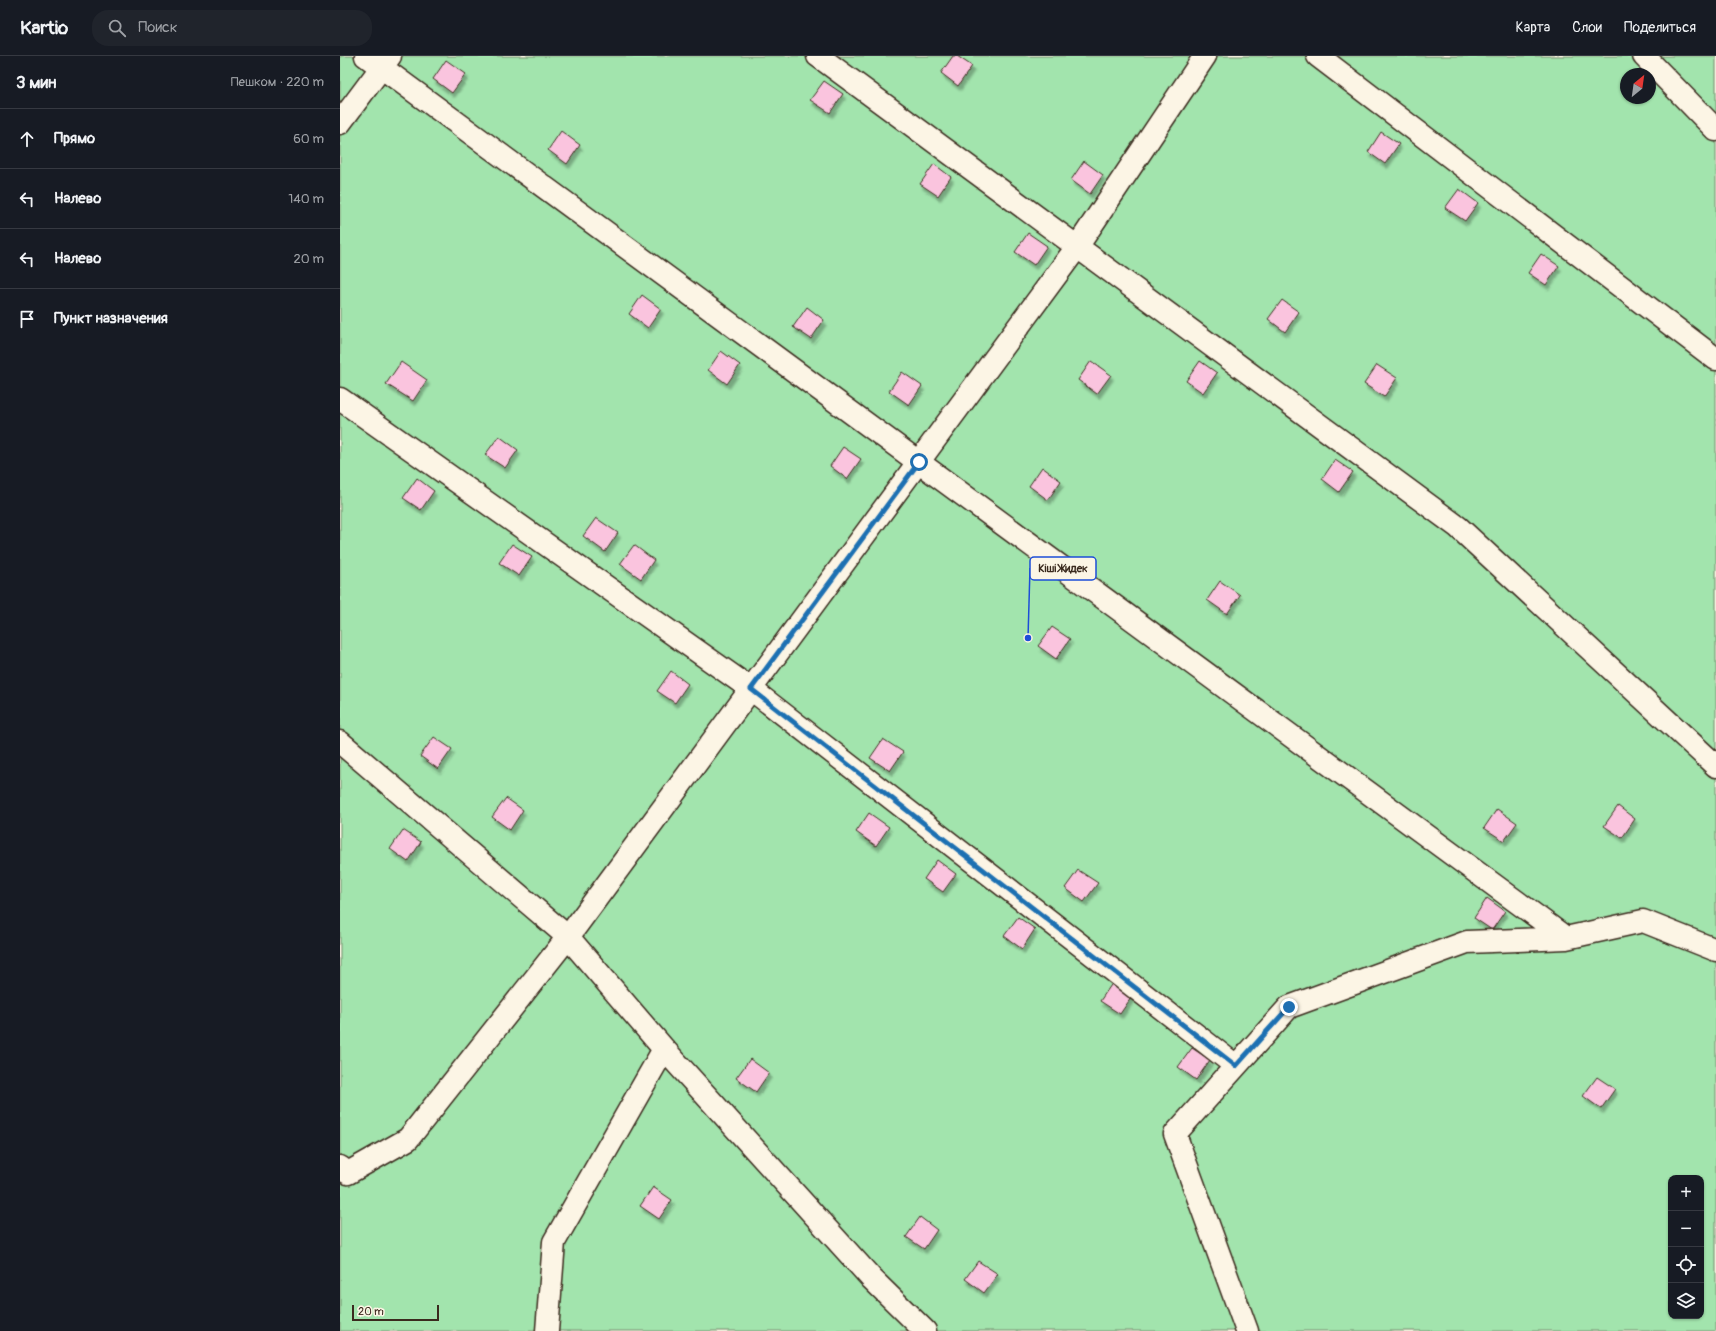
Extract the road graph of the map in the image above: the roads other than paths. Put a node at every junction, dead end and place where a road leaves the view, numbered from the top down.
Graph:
1 (818, 56) edge
2 (1205, 56) edge
3 (1318, 56) edge
4 (1644, 56) edge
5 (379, 60) edge
6 (340, 123) edge
7 (1716, 130) edge
8 (1077, 247) junction
9 (1716, 359) edge
10 (340, 399) edge
11 (919, 462) junction
12 (751, 689) junction
13 (340, 742) edge
14 (1716, 766) edge
15 (568, 937) junction
16 (1566, 938) junction
17 (1716, 950) edge
18 (664, 1049) junction
19 (1236, 1066) junction
20 (340, 1167) edge
21 (547, 1331) edge
22 (924, 1331) edge
23 (1246, 1331) edge

1 - 8 street
2 - 8 street
3 - 9 street
4 - 7 street
5 - 6 street
5 - 11 street
8 - 11 street
8 - 14 street
10 - 12 street
11 - 12 street
11 - 16 street
12 - 15 street
12 - 19 street
13 - 15 street
15 - 18 street
15 - 20 street
16 - 17 street
16 - 19 street
18 - 21 street
18 - 22 street
19 - 23 street

